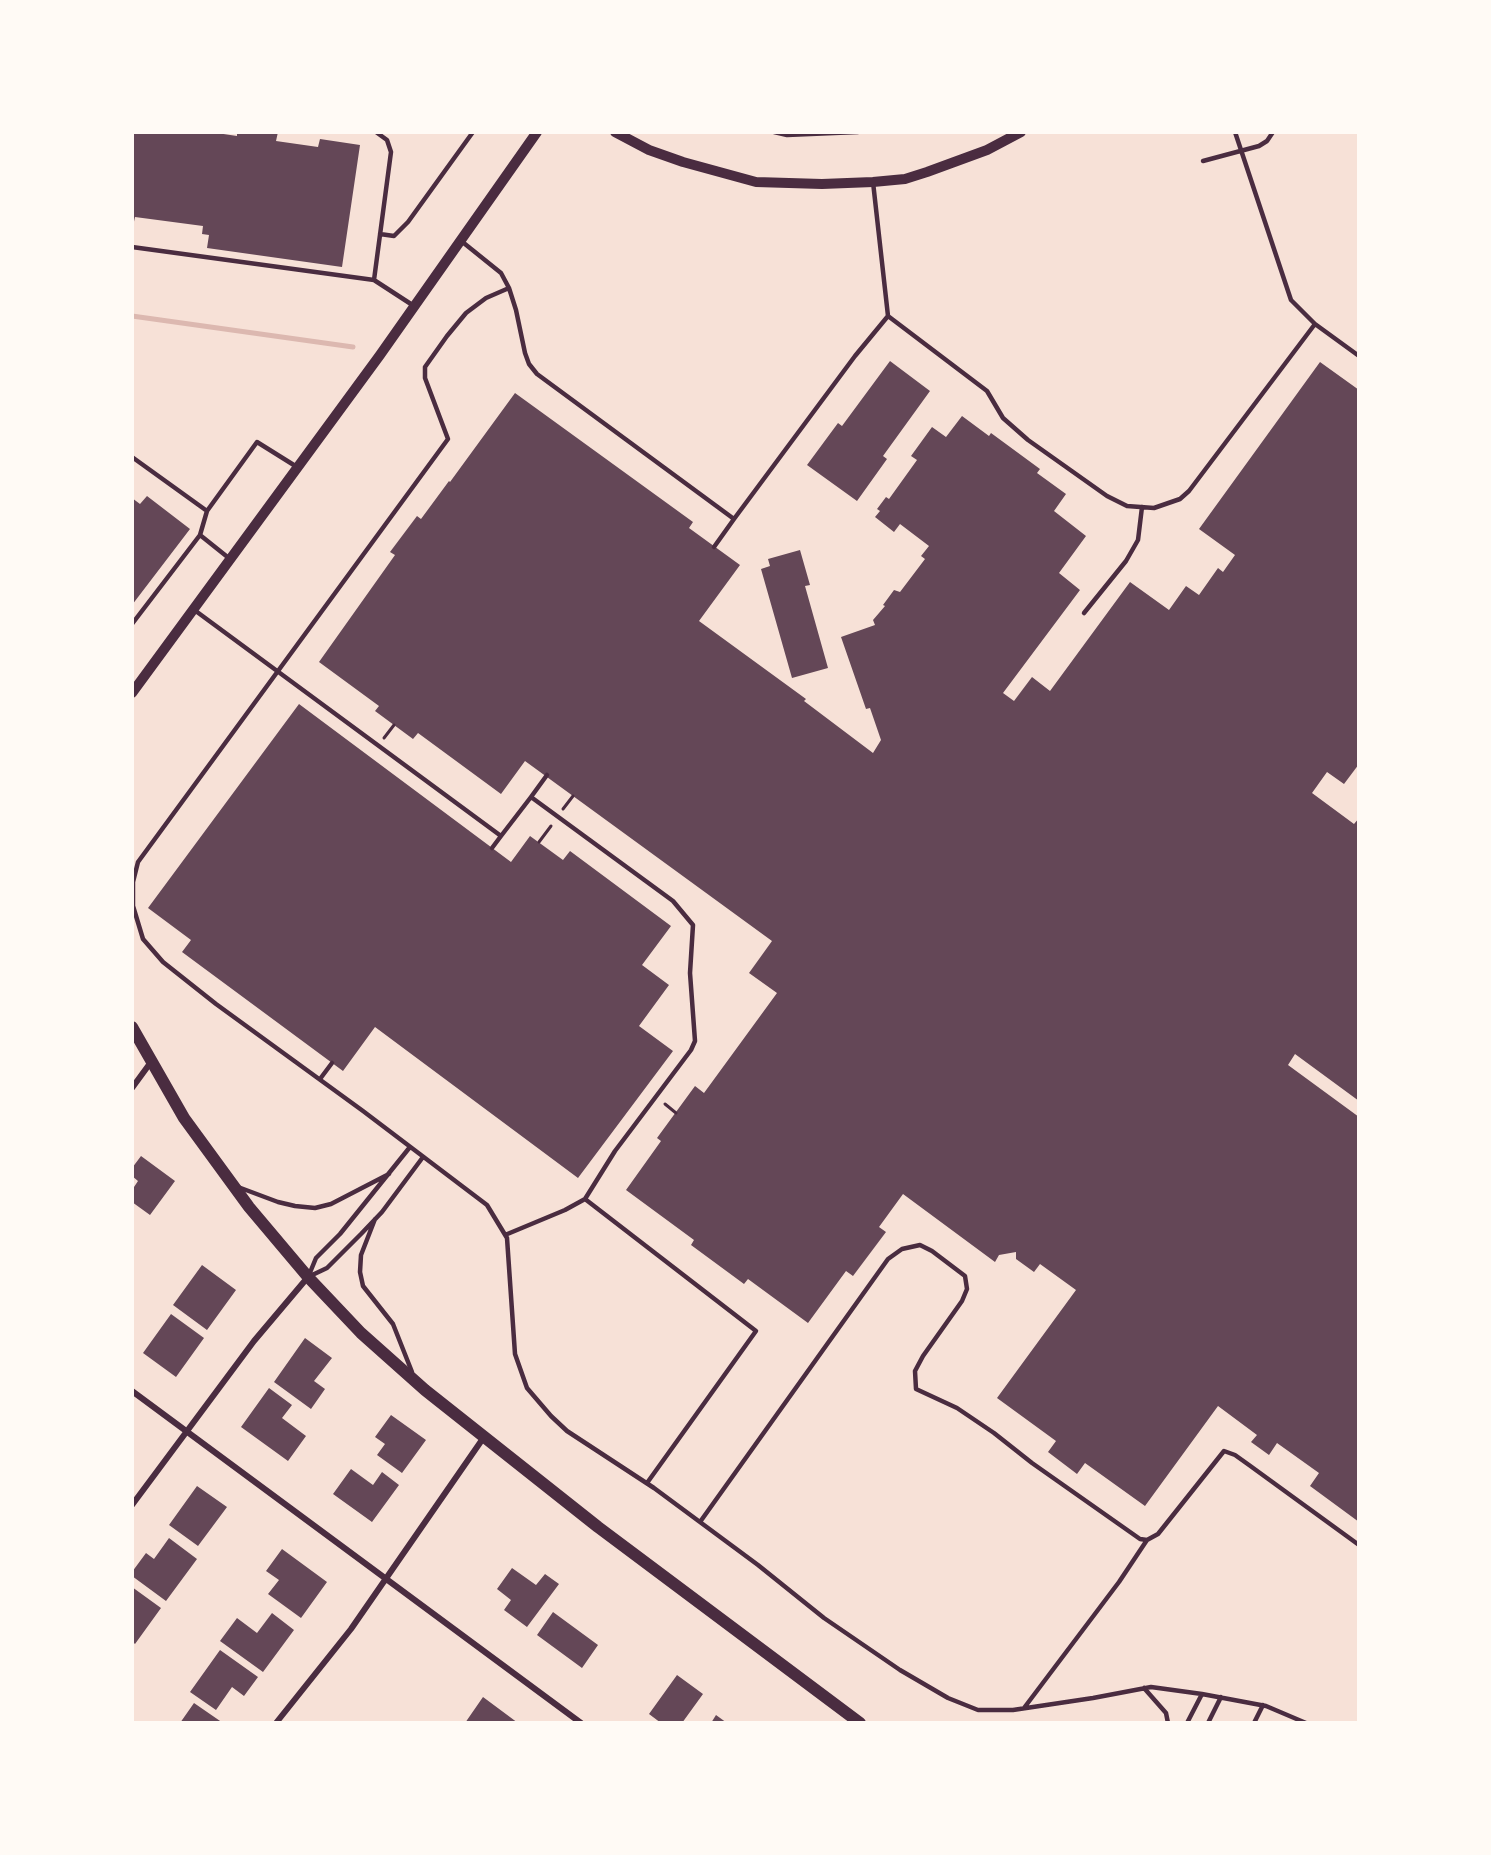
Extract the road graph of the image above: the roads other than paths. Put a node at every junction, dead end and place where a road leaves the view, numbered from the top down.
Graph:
1 (376, 132) edge
2 (473, 132) edge
3 (537, 132) edge
4 (615, 132) edge
5 (774, 132) edge
6 (858, 132) edge
7 (1022, 132) edge
8 (1235, 132) edge
9 (1273, 132) edge
10 (842, 133) edge
11 (1241, 151) junction
12 (1203, 162) dead end
13 (873, 182) junction
14 (380, 234) junction
15 (460, 240) junction
16 (132, 247) edge
17 (374, 280) junction
18 (509, 288) junction
19 (414, 306) junction
20 (888, 316) junction
21 (1315, 324) junction
22 (1359, 356) edge
23 (132, 457) edge
24 (297, 467) junction
25 (1142, 507) junction
26 (207, 511) junction
27 (734, 519) junction
28 (200, 536) junction
29 (714, 547) dead end
30 (230, 559) junction
31 (193, 609) junction
32 (1084, 613) dead end
33 (132, 624) edge
34 (279, 671) junction
35 (132, 693) edge
36 (547, 775) dead end
37 (531, 797) junction
38 (501, 836) junction
39 (492, 848) dead end
40 (132, 1027) edge
41 (151, 1062) junction
42 (332, 1063) dead end
43 (320, 1079) junction
44 (132, 1088) edge
45 (410, 1147) junction
46 (423, 1156) junction
47 (389, 1174) junction
48 (233, 1185) junction
49 (585, 1199) junction
50 (375, 1219) junction
51 (505, 1235) junction
52 (308, 1277) junction
53 (415, 1381) junction
54 (132, 1391) edge
55 (186, 1432) junction
56 (484, 1437) junction
57 (647, 1483) junction
58 (132, 1505) edge
59 (700, 1522) junction
60 (1147, 1540) junction
61 (1359, 1545) edge
62 (386, 1580) junction
63 (1144, 1688) junction
64 (1202, 1694) junction
65 (1221, 1697) junction
66 (1263, 1705) junction
67 (1024, 1708) junction
68 (276, 1723) edge
69 (580, 1723) edge
70 (860, 1723) edge
71 (1168, 1723) edge
72 (1187, 1723) edge
73 (1208, 1723) edge
74 (1254, 1723) edge
75 (1306, 1723) edge

1 - 14 lane
2 - 14 lane
3 - 15 street
4 - 13 street
5 - 10 lane
6 - 10 lane
7 - 13 street
8 - 11 lane
9 - 11 lane
11 - 12 lane
11 - 21 lane
13 - 20 lane
14 - 17 lane
15 - 18 lane
15 - 19 street
16 - 17 lane
17 - 19 lane
18 - 27 lane
18 - 34 lane
19 - 24 street
20 - 25 lane
20 - 27 lane
21 - 22 lane
21 - 25 lane
23 - 26 lane
24 - 26 lane
24 - 30 street
25 - 32 lane
26 - 28 lane
27 - 29 lane
28 - 30 lane
28 - 33 lane
30 - 31 street
31 - 34 lane
31 - 35 street
34 - 38 lane
34 - 43 lane
36 - 37 lane
37 - 38 lane
37 - 49 lane
38 - 39 lane
40 - 41 main road
41 - 44 street
41 - 48 main road
42 - 43 lane
43 - 45 lane
45 - 46 lane
45 - 47 lane
46 - 50 lane
46 - 51 lane
47 - 48 lane
47 - 52 lane
48 - 52 main road
49 - 51 lane
49 - 57 lane
50 - 52 lane
50 - 53 lane
51 - 57 lane
52 - 53 main road
52 - 55 street
53 - 56 main road
54 - 55 street
55 - 58 street
55 - 62 street
56 - 62 street
56 - 70 main road
57 - 59 lane
59 - 60 lane
59 - 67 lane
60 - 61 lane
60 - 67 lane
62 - 68 street
62 - 69 street
63 - 64 lane
63 - 67 lane
63 - 71 lane
64 - 65 lane
64 - 72 lane
65 - 66 lane
65 - 73 lane
66 - 74 lane
66 - 75 lane

